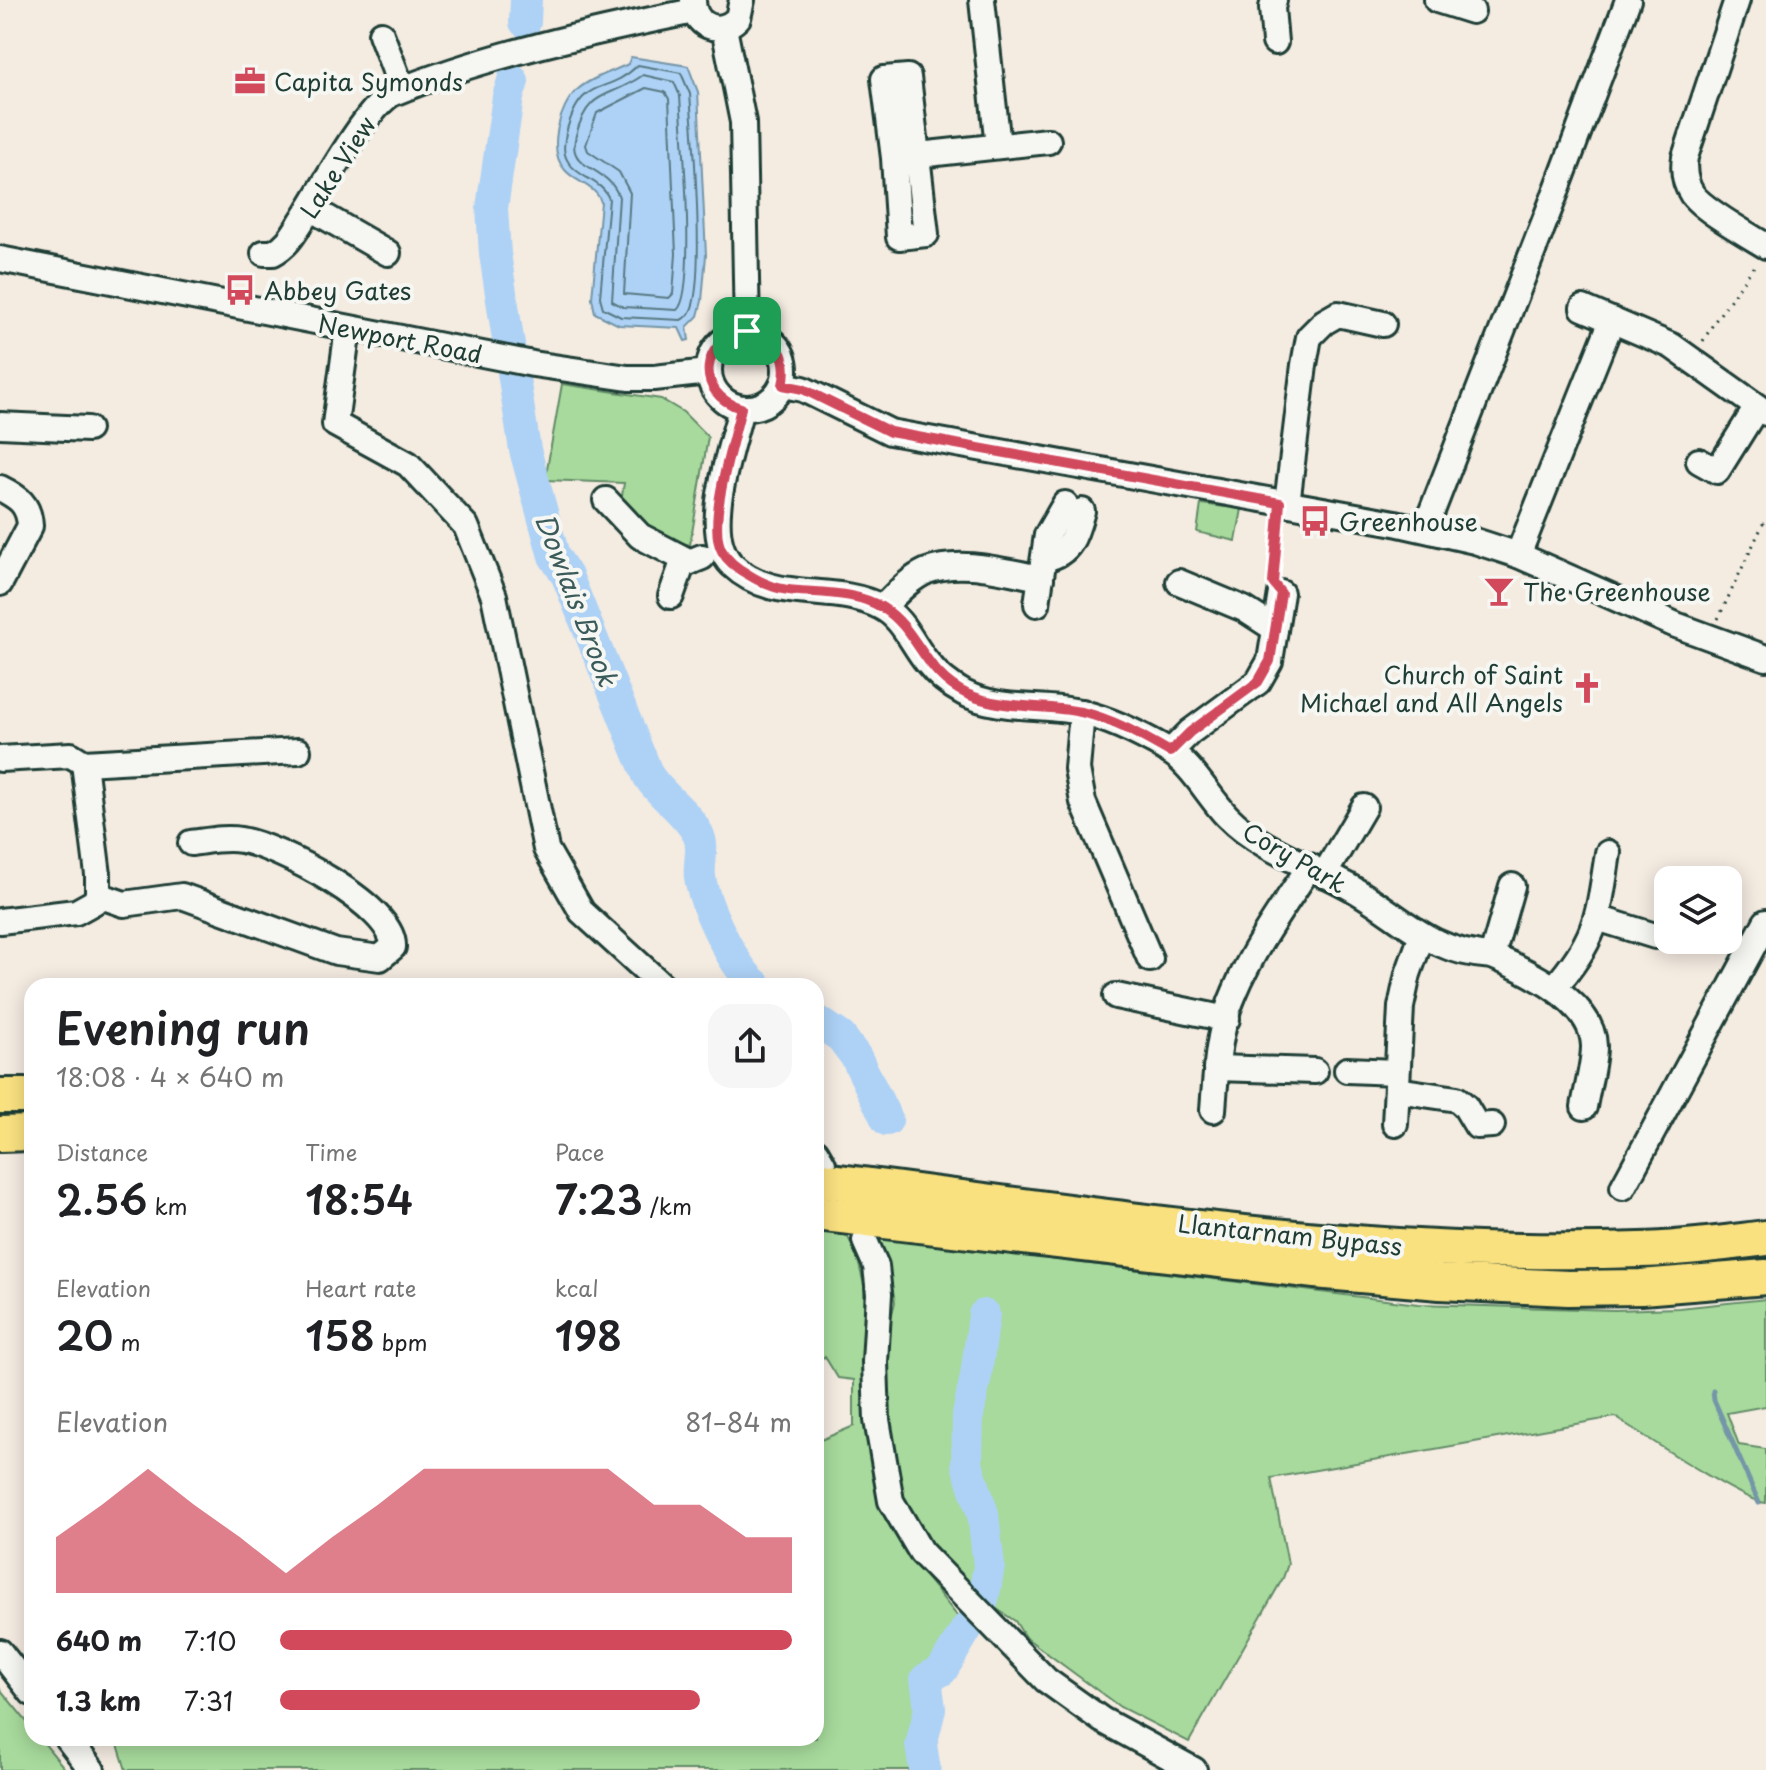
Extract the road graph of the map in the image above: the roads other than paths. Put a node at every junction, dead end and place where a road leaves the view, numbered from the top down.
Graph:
1 (744, 0) edge
2 (982, 0) edge
3 (1274, 0) edge
4 (1437, 0) edge
5 (1628, 0) edge
6 (1737, 0) edge
7 (693, 5) edge
8 (1472, 11) dead end
9 (724, 28) junction
10 (381, 34) dead end
11 (1275, 42) dead end
12 (402, 89) junction
13 (1048, 141) dead end
14 (998, 146) junction
15 (905, 157) dead end
16 (310, 208) junction
17 (264, 253) dead end
18 (388, 253) dead end
19 (1762, 254) edge
20 (0, 259) edge
21 (1583, 308) dead end
22 (1612, 320) junction
23 (1383, 324) dead end
24 (348, 328) junction
25 (747, 331) junction
26 (709, 372) junction
27 (783, 385) junction
28 (741, 408) junction
29 (1762, 410) edge
30 (0, 425) edge
31 (88, 429) dead end
32 (1699, 461) dead end
33 (0, 488) edge
34 (606, 500) dead end
35 (1283, 504) junction
36 (1073, 508) dead end
37 (1425, 529) junction
38 (721, 549) junction
39 (1518, 555) junction
40 (690, 562) junction
41 (1044, 568) junction
42 (1179, 582) dead end
43 (0, 583) edge
44 (1281, 593) road end
45 (671, 596) dead end
46 (1037, 604) dead end
47 (883, 607) junction
48 (1275, 629) junction
49 (1766, 658) edge
50 (1082, 712) junction
51 (298, 751) dead end
52 (1170, 752) junction
53 (0, 759) edge
54 (84, 763) junction
55 (1364, 807) dead end
56 (191, 843) dead end
57 (1608, 853) dead end
58 (1317, 870) junction
59 (1512, 886) dead end
60 (98, 895) junction
61 (1597, 918) junction
62 (0, 921) edge
63 (1766, 922) edge
64 (1422, 935) junction
65 (1654, 936) edge
66 (1492, 956) junction
67 (1150, 959) dead end
68 (654, 978) edge
69 (1554, 988) junction
70 (1116, 996) dead end
71 (1227, 1019) junction
72 (1216, 1068) junction
73 (1347, 1070) dead end
74 (1315, 1071) dead end
75 (1396, 1081) junction
76 (0, 1096) edge
77 (24, 1096) edge
78 (1584, 1107) dead end
79 (1213, 1110) dead end
80 (1395, 1124) dead end
81 (1492, 1125) dead end
82 (24, 1133) edge
83 (0, 1134) edge
84 (824, 1166) edge
85 (1623, 1187) dead end
86 (824, 1214) edge
87 (1766, 1238) edge
88 (865, 1241) dead end
89 (1766, 1277) edge
90 (0, 1652) edge
91 (24, 1683) edge
92 (73, 1746) edge
93 (92, 1770) edge
94 (1194, 1770) edge

1 - 9 street
2 - 14 street
3 - 11 street
4 - 8 street
5 - 37 street
6 - 19 street
7 - 9 street
7 - 12 street, Lake View
9 - 25 street
10 - 12 street
12 - 16 street, Lake View
13 - 14 street
14 - 15 street
16 - 17 street, Lake View
16 - 18 street
20 - 24 street, Newport Road
21 - 22 street
22 - 29 street
22 - 39 street
23 - 35 street
24 - 26 street, Newport Road
24 - 68 street
25 - 26 street
25 - 27 street
26 - 28 street
27 - 28 street
27 - 35 street
28 - 38 street
29 - 32 street
30 - 31 street
33 - 43 street
34 - 40 street
35 - 37 street
36 - 41 street
37 - 39 street
38 - 40 street
38 - 47 street
39 - 49 street
40 - 45 street
41 - 46 street
41 - 47 street
42 - 48 street
44 - 48 street
47 - 50 street, Cory Park
48 - 52 street
50 - 52 street, Cory Park
50 - 67 street
51 - 54 street
52 - 58 street, Cory Park
53 - 54 street
54 - 60 street
55 - 58 street
56 - 60 street
57 - 61 street
58 - 64 street, Cory Park
58 - 71 street
59 - 66 street
60 - 62 street
61 - 65 street
61 - 69 street
63 - 85 street
64 - 66 street, Cory Park
64 - 75 street
66 - 69 street, Cory Park
69 - 78 street, Cory Park
70 - 71 street
71 - 72 street
72 - 74 street
72 - 79 street
73 - 75 street
75 - 80 street
75 - 81 street
76 - 77 highway
82 - 83 highway
84 - 87 highway, Llantarnam Bypass
86 - 89 highway, Llantarnam Bypass
88 - 94 street
90 - 91 street
92 - 93 street

